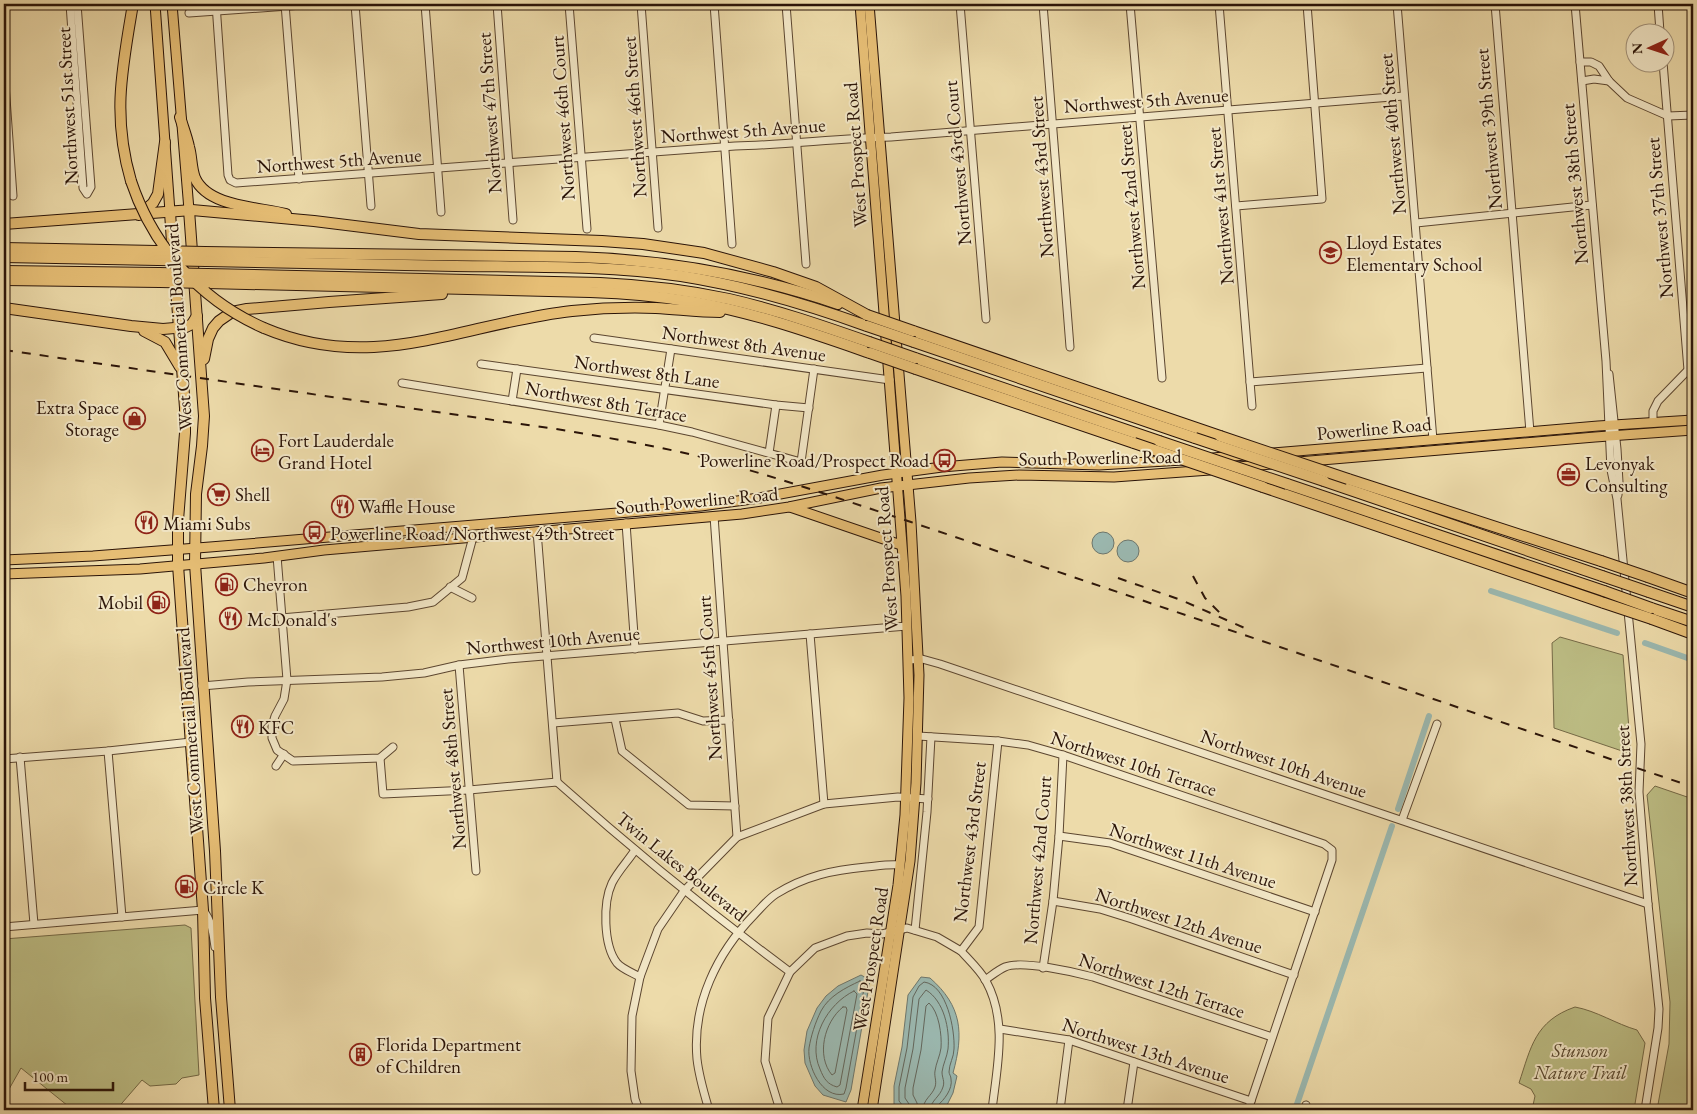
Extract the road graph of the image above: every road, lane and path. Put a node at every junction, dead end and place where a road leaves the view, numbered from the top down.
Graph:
1 (70, 4) edge
2 (77, 4) edge
3 (133, 4) edge
4 (155, 4) edge
5 (172, 4) edge
6 (316, 4) edge
7 (355, 4) edge
8 (425, 4) edge
9 (497, 4) edge
10 (569, 4) edge
11 (641, 4) edge
12 (714, 4) edge
13 (786, 4) edge
14 (860, 4) edge
15 (870, 4) edge
16 (960, 4) edge
17 (1043, 4) edge
18 (1130, 4) edge
19 (1219, 4) edge
20 (1306, 4) edge
21 (1397, 4) edge
22 (1495, 4) edge
23 (1575, 4) edge
24 (1658, 4) edge
25 (286, 5) edge
26 (216, 8) edge
27 (189, 13) dead end
28 (1659, 22) edge
29 (1580, 62) junction
30 (4, 70) edge
31 (1664, 72) edge
32 (74, 74) junction
33 (84, 74) junction
34 (1582, 81) junction
35 (1609, 81) junction
36 (1404, 96) junction
37 (1314, 103) junction
38 (1228, 110) junction
39 (1693, 114) edge
40 (1668, 116) junction
41 (180, 117) junction
42 (1140, 117) junction
43 (1053, 124) junction
44 (971, 130) junction
45 (875, 137) junction
46 (165, 142) junction
47 (796, 143) junction
48 (725, 147) junction
49 (653, 152) junction
50 (581, 158) junction
51 (509, 163) junction
52 (437, 169) junction
53 (368, 174) junction
54 (299, 179) junction
55 (13, 196) dead end
56 (1592, 205) junction
57 (371, 206) dead end
58 (1236, 206) junction
59 (188, 210) junction
60 (170, 212) junction
61 (441, 212) dead end
62 (1511, 214) junction
63 (139, 215) junction
64 (513, 220) dead end
65 (314, 221) junction
66 (1416, 223) junction
67 (4, 224) edge
68 (658, 228) dead end
69 (587, 229) dead end
70 (732, 244) dead end
71 (4, 248) edge
72 (158, 256) junction
73 (205, 256) junction
74 (4, 257) edge
75 (806, 264) dead end
76 (4, 271) edge
77 (159, 278) junction
78 (207, 279) junction
79 (4, 280) edge
80 (482, 289) junction
81 (4, 308) edge
82 (736, 312) junction
83 (867, 315) junction
84 (197, 316) junction
85 (986, 319) dead end
86 (131, 326) junction
87 (179, 329) junction
88 (914, 337) junction
89 (594, 338) dead end
90 (1070, 347) dead end
91 (671, 349) junction
92 (481, 364) dead end
93 (1427, 368) junction
94 (1691, 368) edge
95 (517, 369) junction
96 (814, 369) junction
97 (202, 370) junction
98 (183, 372) junction
99 (1162, 378) dead end
100 (890, 380) junction
101 (1250, 382) junction
102 (402, 383) dead end
103 (664, 390) junction
104 (512, 401) junction
105 (776, 405) junction
106 (1252, 406) dead end
107 (809, 408) junction
108 (1693, 420) edge
109 (1653, 422) junction
110 (659, 425) junction
111 (1612, 425) junction
112 (1693, 430) edge
113 (1530, 432) junction
114 (1612, 435) junction
115 (1466, 437) junction
116 (1433, 440) junction
117 (1446, 449) junction
118 (769, 452) junction
119 (1409, 452) junction
120 (1391, 454) joint
121 (1159, 462) junction
122 (1058, 463) joint
123 (907, 471) junction
124 (896, 473) junction
125 (1126, 476) junction
126 (908, 484) junction
127 (897, 486) junction
128 (789, 507) junction
129 (638, 511) junction
130 (626, 512) junction
131 (714, 516) junction
132 (626, 523) junction
133 (476, 524) junction
134 (609, 524) junction
135 (537, 531) junction
136 (473, 537) junction
137 (902, 545) junction
138 (195, 548) junction
139 (178, 549) junction
140 (277, 556) junction
141 (4, 560) edge
142 (194, 564) junction
143 (178, 565) junction
144 (4, 574) edge
145 (450, 587) junction
146 (1693, 593) edge
147 (472, 598) dead end
148 (1693, 607) edge
149 (282, 618) junction
150 (1693, 622) edge
151 (907, 626) junction
152 (810, 634) junction
153 (1693, 634) edge
154 (724, 641) junction
155 (635, 649) junction
156 (546, 656) junction
157 (914, 659) junction
158 (460, 664) junction
159 (287, 680) junction
160 (202, 686) junction
161 (615, 719) junction
162 (729, 720) junction
163 (553, 723) junction
164 (1437, 724) dead end
165 (918, 736) junction
166 (931, 737) junction
167 (998, 741) junction
168 (191, 742) junction
169 (393, 747) dead end
170 (108, 751) junction
171 (284, 754) junction
172 (1063, 755) junction
173 (20, 757) junction
174 (380, 758) junction
175 (4, 759) edge
176 (276, 766) dead end
177 (557, 782) junction
178 (469, 790) junction
179 (195, 797) junction
180 (911, 797) junction
181 (928, 799) junction
182 (824, 804) junction
183 (735, 806) junction
184 (1402, 820) junction
185 (1059, 836) junction
186 (737, 837) junction
187 (635, 850) junction
188 (900, 865) junction
189 (476, 871) dead end
190 (216, 891) junction
191 (684, 891) junction
192 (1053, 900) junction
193 (1648, 904) junction
194 (203, 910) junction
195 (1315, 912) junction
196 (122, 917) junction
197 (34, 924) junction
198 (4, 927) edge
199 (901, 929) junction
200 (915, 930) junction
201 (891, 932) junction
202 (737, 933) junction
203 (961, 950) junction
204 (1043, 968) junction
205 (790, 972) junction
206 (1294, 975) junction
207 (640, 977) junction
208 (220, 978) junction
209 (985, 980) junction
210 (1000, 1029) junction
211 (1272, 1037) junction
212 (1069, 1040) junction
213 (1134, 1062) junction
214 (1251, 1100) junction
215 (214, 1110) edge
216 (230, 1110) edge
217 (639, 1110) edge
218 (709, 1110) edge
219 (780, 1110) edge
220 (862, 1110) edge
221 (872, 1110) edge
222 (992, 1110) edge
223 (1060, 1110) edge
224 (1128, 1110) edge
225 (1248, 1110) edge
226 (1645, 1110) edge

1 - 32 street, Northwest 51st Street
2 - 33 street, Northwest 51st Street
3 - 82 highway, bridge
4 - 46 main road, West Commercial Boulevard
5 - 41 main road, West Commercial Boulevard
6 - 25 street
7 - 53 street
8 - 52 street
9 - 51 street, Northwest 47th Street
10 - 50 street, Northwest 46th Court
11 - 49 street, Northwest 46th Street
12 - 48 street
13 - 47 street
14 - 45 main road, West Prospect Road
15 - 45 main road, West Prospect Road
16 - 44 street, Northwest 43rd Court
17 - 43 street, Northwest 43rd Street
18 - 42 street, Northwest 42nd Street
19 - 38 street, Northwest 41st Street
20 - 37 street
21 - 36 street, Northwest 40th Street
22 - 62 street, Northwest 39th Street
23 - 29 street, Northwest 38th Street
24 - 28 street
25 - 26 street
25 - 54 street
26 - 27 street
26 - 54 street, Northwest 5th Avenue
29 - 34 street, Northwest 38th Street
29 - 35 street
30 - 55 street
31 - 40 street, Northwest 37th Street
32 - 33 street
32 - 33 street, Northwest 51st Street
34 - 35 street
34 - 56 street, Northwest 38th Street
35 - 40 street
36 - 37 street, Northwest 5th Avenue
36 - 66 street, Northwest 40th Street
37 - 38 street, Northwest 5th Avenue
37 - 58 street
38 - 42 street, Northwest 5th Avenue
38 - 58 street, Northwest 41st Street
39 - 40 street
40 - 94 street, Northwest 37th Street
41 - 59 main road, West Commercial Boulevard
41 - 65 highway
42 - 43 street, Northwest 5th Avenue
42 - 99 street, Northwest 42nd Street
43 - 44 street, Northwest 5th Avenue
43 - 90 street, Northwest 43rd Street
44 - 45 street, Northwest 5th Avenue
44 - 85 street, Northwest 43rd Court
45 - 47 street, Northwest 5th Avenue
45 - 100 main road, West Prospect Road
45 - 123 main road, West Prospect Road
46 - 60 main road, West Commercial Boulevard
46 - 63 highway
47 - 48 street, Northwest 5th Avenue
47 - 75 street
48 - 49 street, Northwest 5th Avenue
48 - 70 street
49 - 50 street, Northwest 5th Avenue
49 - 68 street, Northwest 46th Street
50 - 51 street, Northwest 5th Avenue
50 - 69 street, Northwest 46th Court
51 - 52 street, Northwest 5th Avenue
51 - 64 street, Northwest 47th Street
52 - 53 street, Northwest 5th Avenue
52 - 61 street
53 - 54 street, Northwest 5th Avenue
53 - 57 street
56 - 62 street
56 - 111 street, Northwest 38th Street
58 - 101 street, Northwest 41st Street
59 - 60 highway
59 - 65 highway
59 - 84 highway, West Commercial Boulevard
60 - 63 highway
60 - 87 highway, West Commercial Boulevard
62 - 66 street
62 - 113 street, Northwest 39th Street
63 - 67 highway
65 - 83 highway
66 - 93 street, Northwest 40th Street
71 - 72 highway
72 - 73 highway, bridge
72 - 74 highway
73 - 83 highway
73 - 88 highway, bridge
76 - 77 highway
77 - 78 highway, bridge
77 - 79 highway
78 - 80 highway
78 - 150 highway, bridge
80 - 82 highway
80 - 97 highway
81 - 86 highway
82 - 153 highway, bridge
83 - 88 highway, bridge
84 - 87 highway
84 - 97 highway, West Commercial Boulevard
86 - 87 highway
86 - 98 highway
87 - 98 highway, West Commercial Boulevard
88 - 146 highway, bridge
88 - 148 highway, bridge
89 - 91 street, Northwest 8th Avenue
91 - 96 street, Northwest 8th Avenue
91 - 103 street
92 - 95 street, Northwest 8th Lane
93 - 101 street
93 - 116 street, Northwest 40th Street
94 - 109 street
95 - 103 street, Northwest 8th Lane
95 - 104 street
96 - 100 street, Northwest 8th Avenue
96 - 107 street
97 - 138 highway, West Commercial Boulevard
98 - 139 highway, West Commercial Boulevard
100 - 124 main road, West Prospect Road
101 - 106 street, Northwest 41st Street
102 - 104 street, Northwest 8th Terrace
103 - 105 street, Northwest 8th Lane
103 - 110 street
104 - 110 street, Northwest 8th Terrace
105 - 107 street, Northwest 8th Lane
105 - 118 street
107 - 118 street, Northwest 8th Terrace
108 - 109 main road, Powerline Road
109 - 111 main road, Powerline Road
110 - 118 street, Northwest 8th Terrace
111 - 113 main road, Powerline Road
111 - 114 street, Northwest 38th Street
112 - 114 main road, Powerline Road
113 - 115 main road, Powerline Road
114 - 117 main road, Powerline Road
114 - 193 street, Northwest 38th Street
115 - 116 main road, Powerline Road
115 - 117 main road
116 - 119 main road
116 - 121 main road, Powerline Road
117 - 119 main road, Powerline Road
119 - 120 main road, Powerline Road
120 - 125 main road, South Powerline Road
121 - 122 main road, Powerline Road
121 - 125 main road
122 - 123 main road, South Powerline Road
123 - 124 main road, South Powerline Road
123 - 126 main road, West Prospect Road
124 - 127 main road, West Prospect Road
124 - 129 main road, South Powerline Road
125 - 126 main road, South Powerline Road
126 - 127 main road, South Powerline Road
126 - 157 main road, West Prospect Road
127 - 128 main road, South Powerline Road
127 - 137 main road, West Prospect Road
128 - 131 main road, South Powerline Road
128 - 137 main road
129 - 130 main road, South Powerline Road
129 - 132 main road
130 - 133 main road, South Powerline Road
130 - 134 main road
131 - 132 main road, South Powerline Road
131 - 154 street, Northwest 45th Court
132 - 134 main road, South Powerline Road
132 - 155 street
133 - 136 main road
133 - 138 main road, South Powerline Road
134 - 135 main road, South Powerline Road
135 - 136 main road, South Powerline Road
135 - 156 street
136 - 140 main road, South Powerline Road
136 - 145 street
137 - 151 main road, West Prospect Road
138 - 139 main road, South Powerline Road
138 - 142 highway, West Commercial Boulevard
139 - 141 main road, South Powerline Road
139 - 143 highway, West Commercial Boulevard
140 - 142 main road, South Powerline Road
140 - 149 street
142 - 143 main road, South Powerline Road
142 - 160 highway, West Commercial Boulevard
143 - 144 main road, South Powerline Road
143 - 168 highway, West Commercial Boulevard
145 - 147 street
145 - 149 street
149 - 159 street
151 - 152 street, Northwest 10th Avenue
151 - 157 main road, West Prospect Road
152 - 154 street, Northwest 10th Avenue
152 - 182 street
154 - 155 street, Northwest 10th Avenue
154 - 162 street, Northwest 45th Court
155 - 156 street, Northwest 10th Avenue
156 - 158 street, Northwest 10th Avenue
156 - 163 street
157 - 165 main road, West Prospect Road
157 - 180 main road, West Prospect Road
157 - 184 street, Northwest 10th Avenue
158 - 159 street, Northwest 10th Avenue
158 - 178 street, Northwest 48th Street
159 - 160 street, Northwest 10th Avenue
159 - 171 street
160 - 190 highway, West Commercial Boulevard
161 - 162 street
161 - 163 street
161 - 183 street
162 - 183 street, Northwest 45th Court
163 - 177 street
164 - 184 street
165 - 166 street, Northwest 10th Terrace
165 - 180 main road, West Prospect Road
166 - 167 street, Northwest 10th Terrace
166 - 181 street
167 - 172 street, Northwest 10th Terrace
167 - 203 street, Northwest 43rd Street
168 - 170 street
168 - 179 highway, West Commercial Boulevard
169 - 174 street
170 - 173 street
170 - 196 street
171 - 174 street
171 - 176 street
172 - 185 street, Northwest 42nd Court
172 - 195 street, Northwest 10th Terrace
173 - 175 street
173 - 197 street
174 - 178 street
177 - 178 street
177 - 187 street, Twin Lakes Boulevard
178 - 189 street, Northwest 48th Street
179 - 190 highway
179 - 194 highway, West Commercial Boulevard
180 - 181 street
180 - 182 street
180 - 188 main road, West Prospect Road
180 - 199 main road, West Prospect Road
181 - 200 street
182 - 186 street
183 - 186 street, Northwest 45th Court
184 - 193 street, Northwest 10th Avenue
185 - 192 street, Northwest 42nd Court
185 - 195 street, Northwest 11th Avenue
186 - 191 street
187 - 191 street, Twin Lakes Boulevard
187 - 207 street
188 - 201 main road, West Prospect Road
188 - 202 street
190 - 208 highway, West Commercial Boulevard
191 - 202 street, Twin Lakes Boulevard
191 - 207 street
192 - 204 street, Northwest 42nd Court
192 - 206 street, Northwest 12th Avenue
193 - 226 street, Northwest 38th Street
194 - 196 street
194 - 208 street, West Commercial Boulevard
194 - 215 highway, West Commercial Boulevard
195 - 206 street
196 - 197 street
197 - 198 street
199 - 200 street
199 - 201 street
199 - 221 main road, West Prospect Road
200 - 203 street
201 - 205 street
201 - 220 main road, West Prospect Road
202 - 205 street, Twin Lakes Boulevard
202 - 218 street
203 - 209 street, Northwest 43rd Street
204 - 209 street, Northwest 12th Terrace
204 - 211 street, Northwest 12th Terrace
205 - 219 street
206 - 211 street
207 - 217 street
208 - 216 highway, West Commercial Boulevard
209 - 210 street, Northwest 43rd Street
210 - 212 street, Northwest 13th Avenue
210 - 222 street, Northwest 43rd Street
211 - 214 street
212 - 213 street, Northwest 13th Avenue
212 - 223 street
213 - 214 street, Northwest 13th Avenue
213 - 224 street
214 - 225 street

